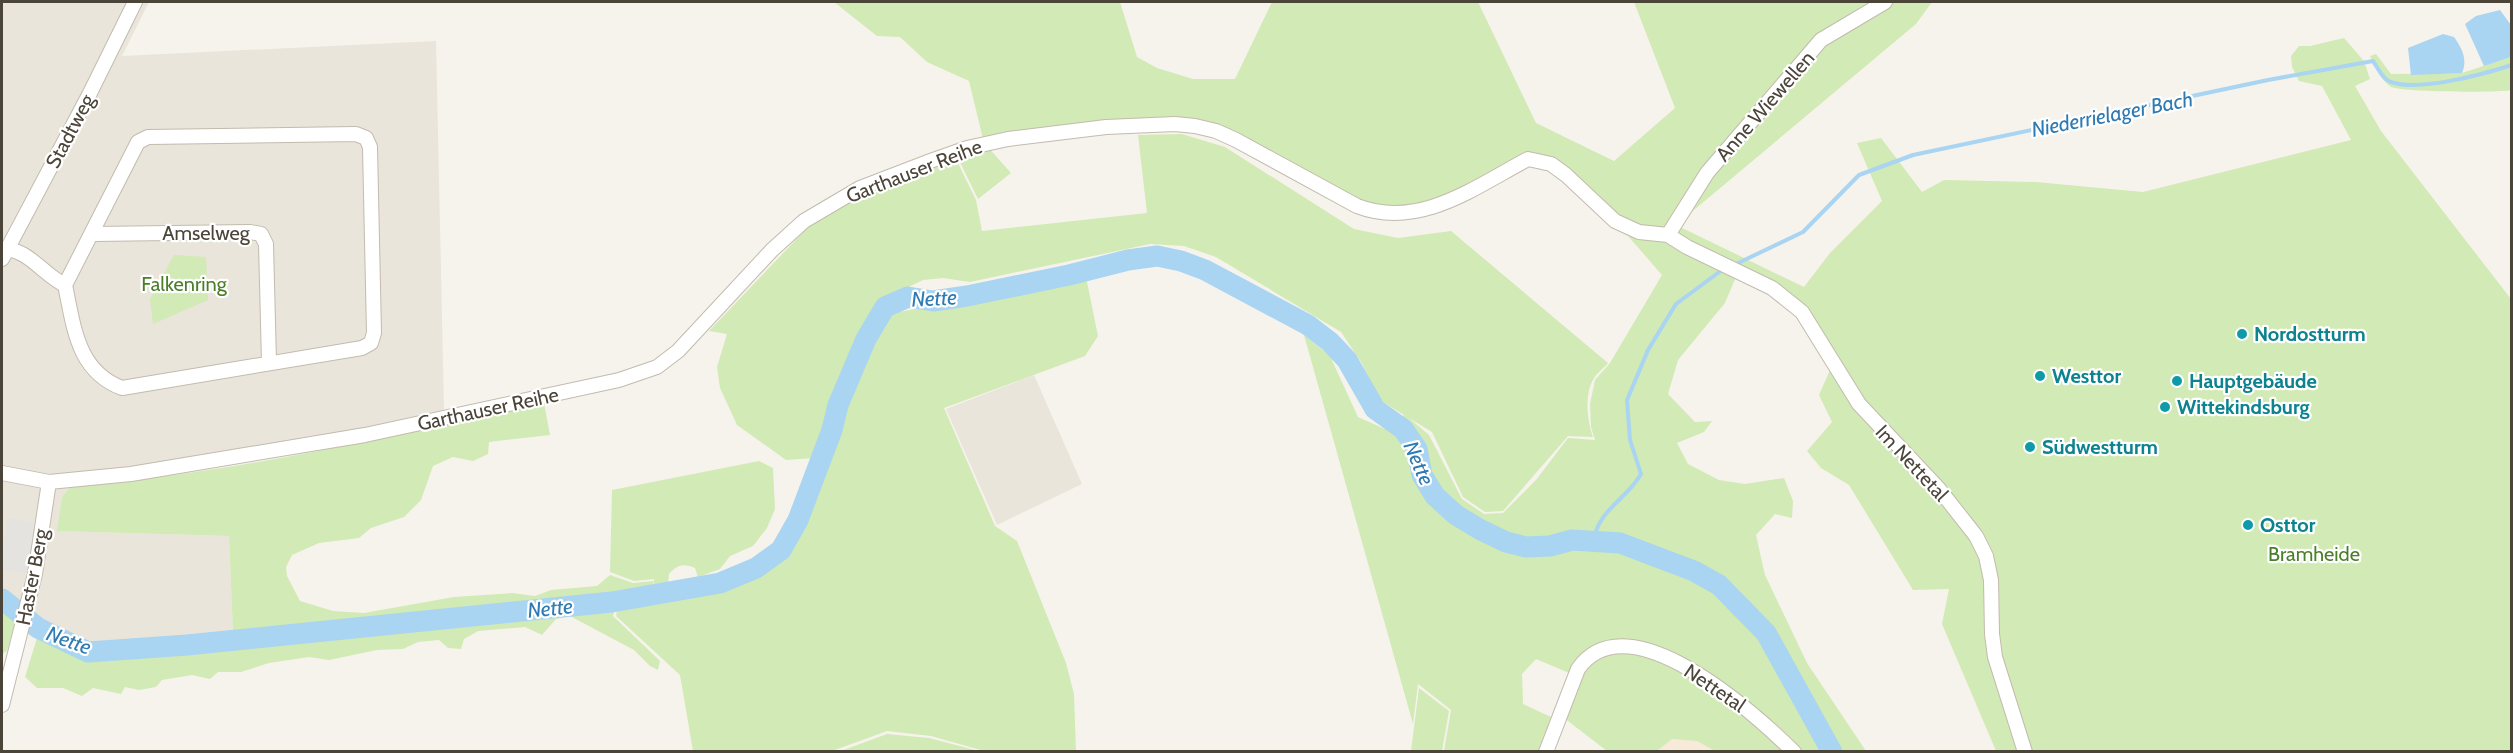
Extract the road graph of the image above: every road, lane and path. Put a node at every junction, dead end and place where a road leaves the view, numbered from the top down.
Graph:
1 (135, 2) edge
2 (1886, 2) edge
3 (93, 234) junction
4 (1668, 235) junction
5 (1688, 248) joint
6 (3, 252) edge
7 (65, 285) junction
8 (269, 362) junction
9 (2, 473) edge
10 (49, 482) junction
11 (2, 705) edge
12 (1546, 752) edge
13 (1794, 752) edge
14 (2025, 752) edge

1 - 6 street, Stadtweg
2 - 4 street, Anne Wiewellen
3 - 7 street
3 - 8 street, Amselweg
3 - 8 street
4 - 5 street, Garthauser Reihe
4 - 10 street, Garthauser Reihe
5 - 14 street, Im Nettetal
6 - 7 street
7 - 8 street
9 - 10 street, Garthauser Reihe
10 - 11 street, Haster Berg
12 - 13 street, Nettetal

